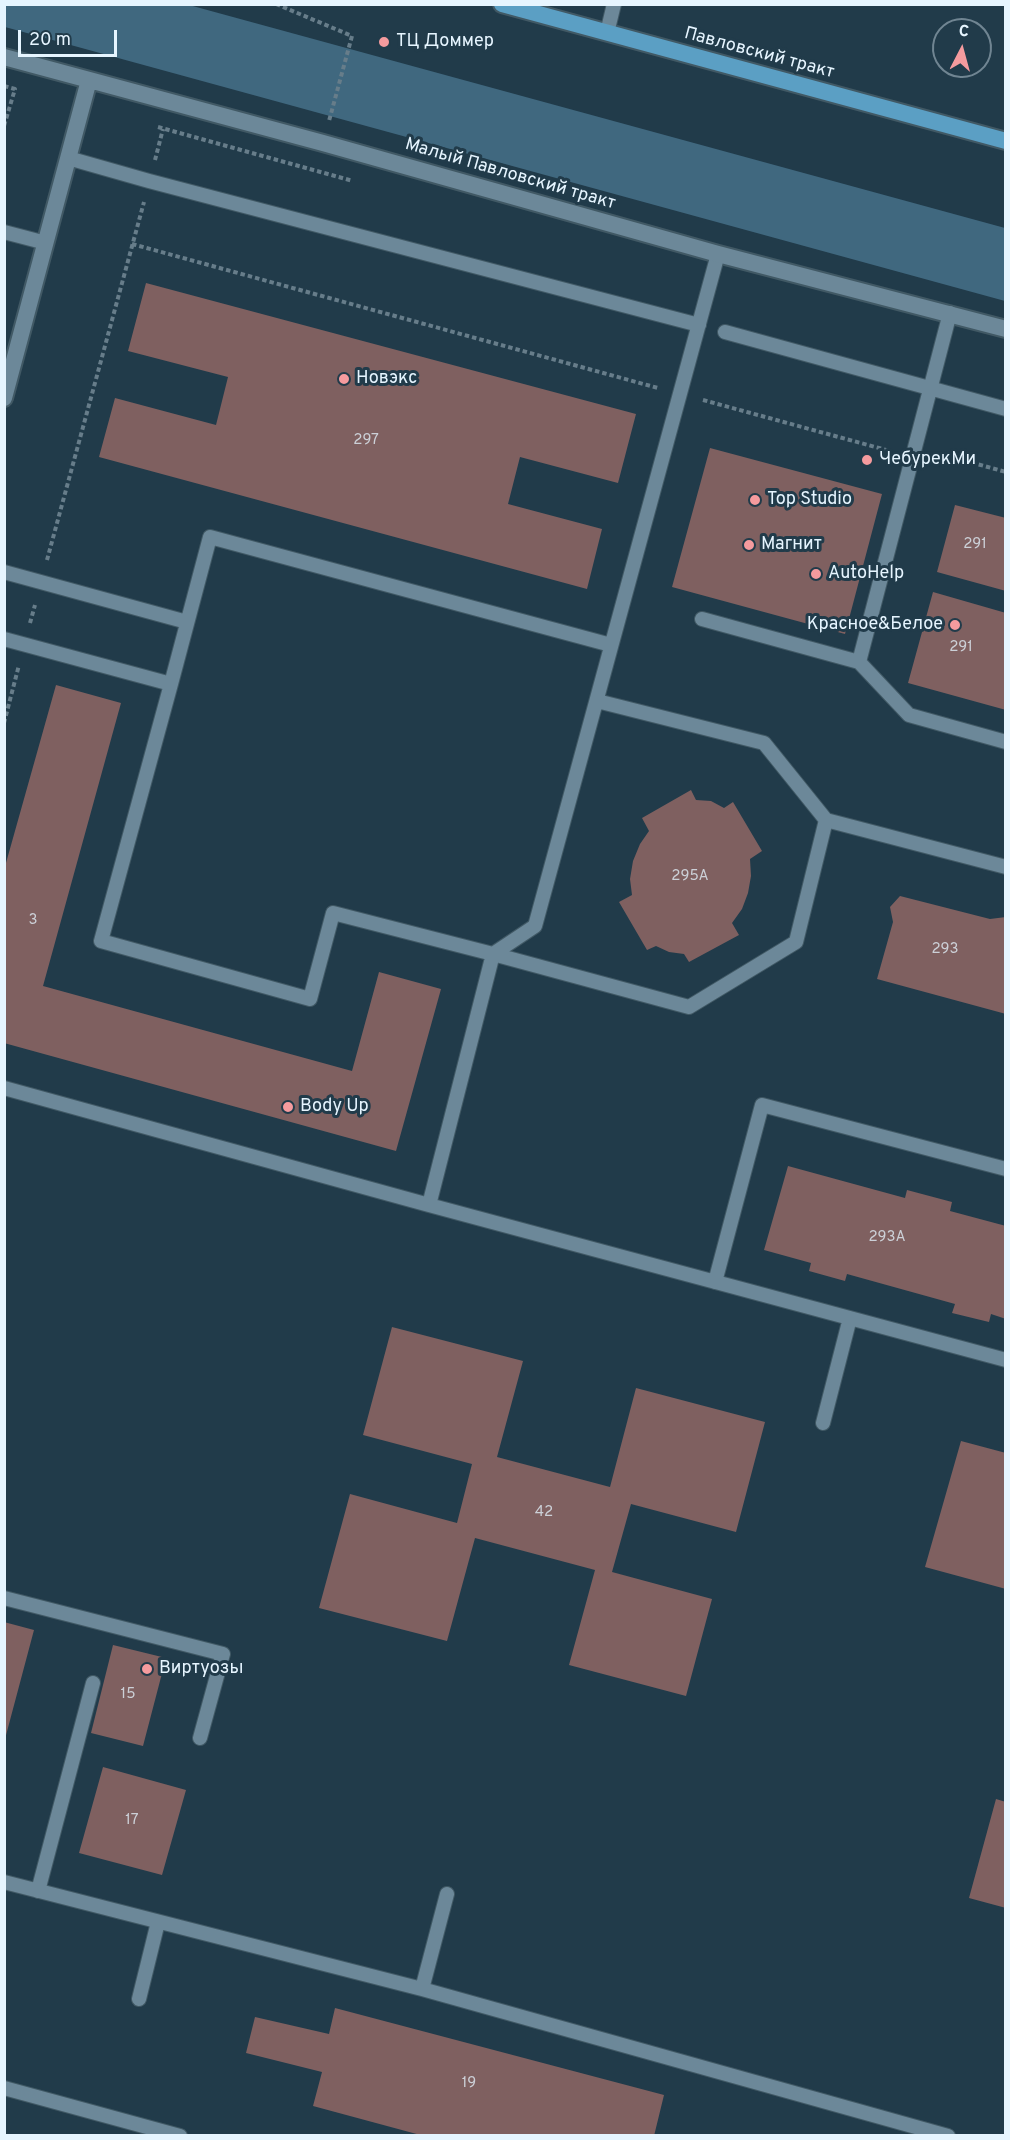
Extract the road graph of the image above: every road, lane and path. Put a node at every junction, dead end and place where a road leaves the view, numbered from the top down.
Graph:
1 (276, 4) edge
2 (502, 4) edge
3 (614, 4) edge
4 (607, 33) junction
5 (4, 57) edge
6 (89, 80) junction
7 (4, 86) edge
8 (4, 126) edge
9 (164, 129) dead end
10 (1005, 141) edge
11 (323, 143) junction
12 (68, 158) junction
13 (315, 170) dead end
14 (149, 181) junction
15 (4, 232) edge
16 (46, 243) junction
17 (132, 243) junction
18 (718, 254) junction
19 (950, 313) junction
20 (699, 325) junction
21 (1005, 329) edge
22 (725, 332) dead end
23 (930, 388) junction
24 (680, 394) junction
25 (4, 398) edge
26 (1005, 409) edge
27 (912, 456) junction
28 (1005, 472) edge
29 (4, 572) edge
30 (42, 582) junction
31 (702, 618) dead end
32 (187, 622) junction
33 (4, 639) edge
34 (25, 644) junction
35 (611, 645) junction
36 (859, 662) junction
37 (171, 684) junction
38 (597, 701) junction
39 (4, 723) edge
40 (1005, 742) edge
41 (826, 820) junction
42 (1005, 867) edge
43 (493, 954) junction
44 (4, 1088) edge
45 (1005, 1169) edge
46 (429, 1205) junction
47 (715, 1282) junction
48 (850, 1318) junction
49 (1005, 1360) edge
50 (824, 1423) dead end
51 (4, 1598) edge
52 (93, 1683) dead end
53 (200, 1738) dead end
54 (4, 1882) edge
55 (38, 1891) junction
56 (447, 1894) dead end
57 (158, 1922) junction
58 (422, 1989) junction
59 (139, 1999) dead end
60 (4, 2088) edge
61 (180, 2136) edge
62 (948, 2136) edge

1 - 11 path
2 - 4 main road, Павловский тракт
3 - 4 lane
4 - 10 main road, Павловский тракт
5 - 6 street, Малый Павловский тракт
6 - 11 street, Малый Павловский тракт
6 - 12 street
7 - 8 path
9 - 14 path
11 - 13 path
11 - 18 street, Малый Павловский тракт
12 - 14 lane
12 - 16 street
14 - 17 path
14 - 20 lane
15 - 16 lane
16 - 25 street
17 - 24 path
17 - 30 path
18 - 19 street, Малый Павловский тракт
18 - 20 lane
19 - 21 street, Малый Павловский тракт
19 - 23 lane
20 - 24 lane
22 - 23 lane
23 - 26 lane
23 - 27 lane
24 - 27 path
24 - 35 lane
27 - 28 path
27 - 36 lane
29 - 30 lane
30 - 32 lane
30 - 34 path
31 - 36 lane
32 - 35 lane
32 - 37 lane
33 - 34 lane
34 - 37 lane
34 - 39 path
35 - 38 lane
36 - 40 lane
37 - 43 lane
38 - 41 lane
38 - 43 lane
41 - 42 lane
41 - 43 lane
43 - 46 lane
44 - 46 lane
45 - 47 lane
46 - 47 lane
47 - 48 lane
48 - 49 lane
48 - 50 lane
51 - 53 lane
52 - 55 lane
54 - 55 lane
55 - 57 lane
56 - 58 lane
57 - 58 lane
57 - 59 lane
58 - 62 lane
60 - 61 lane

